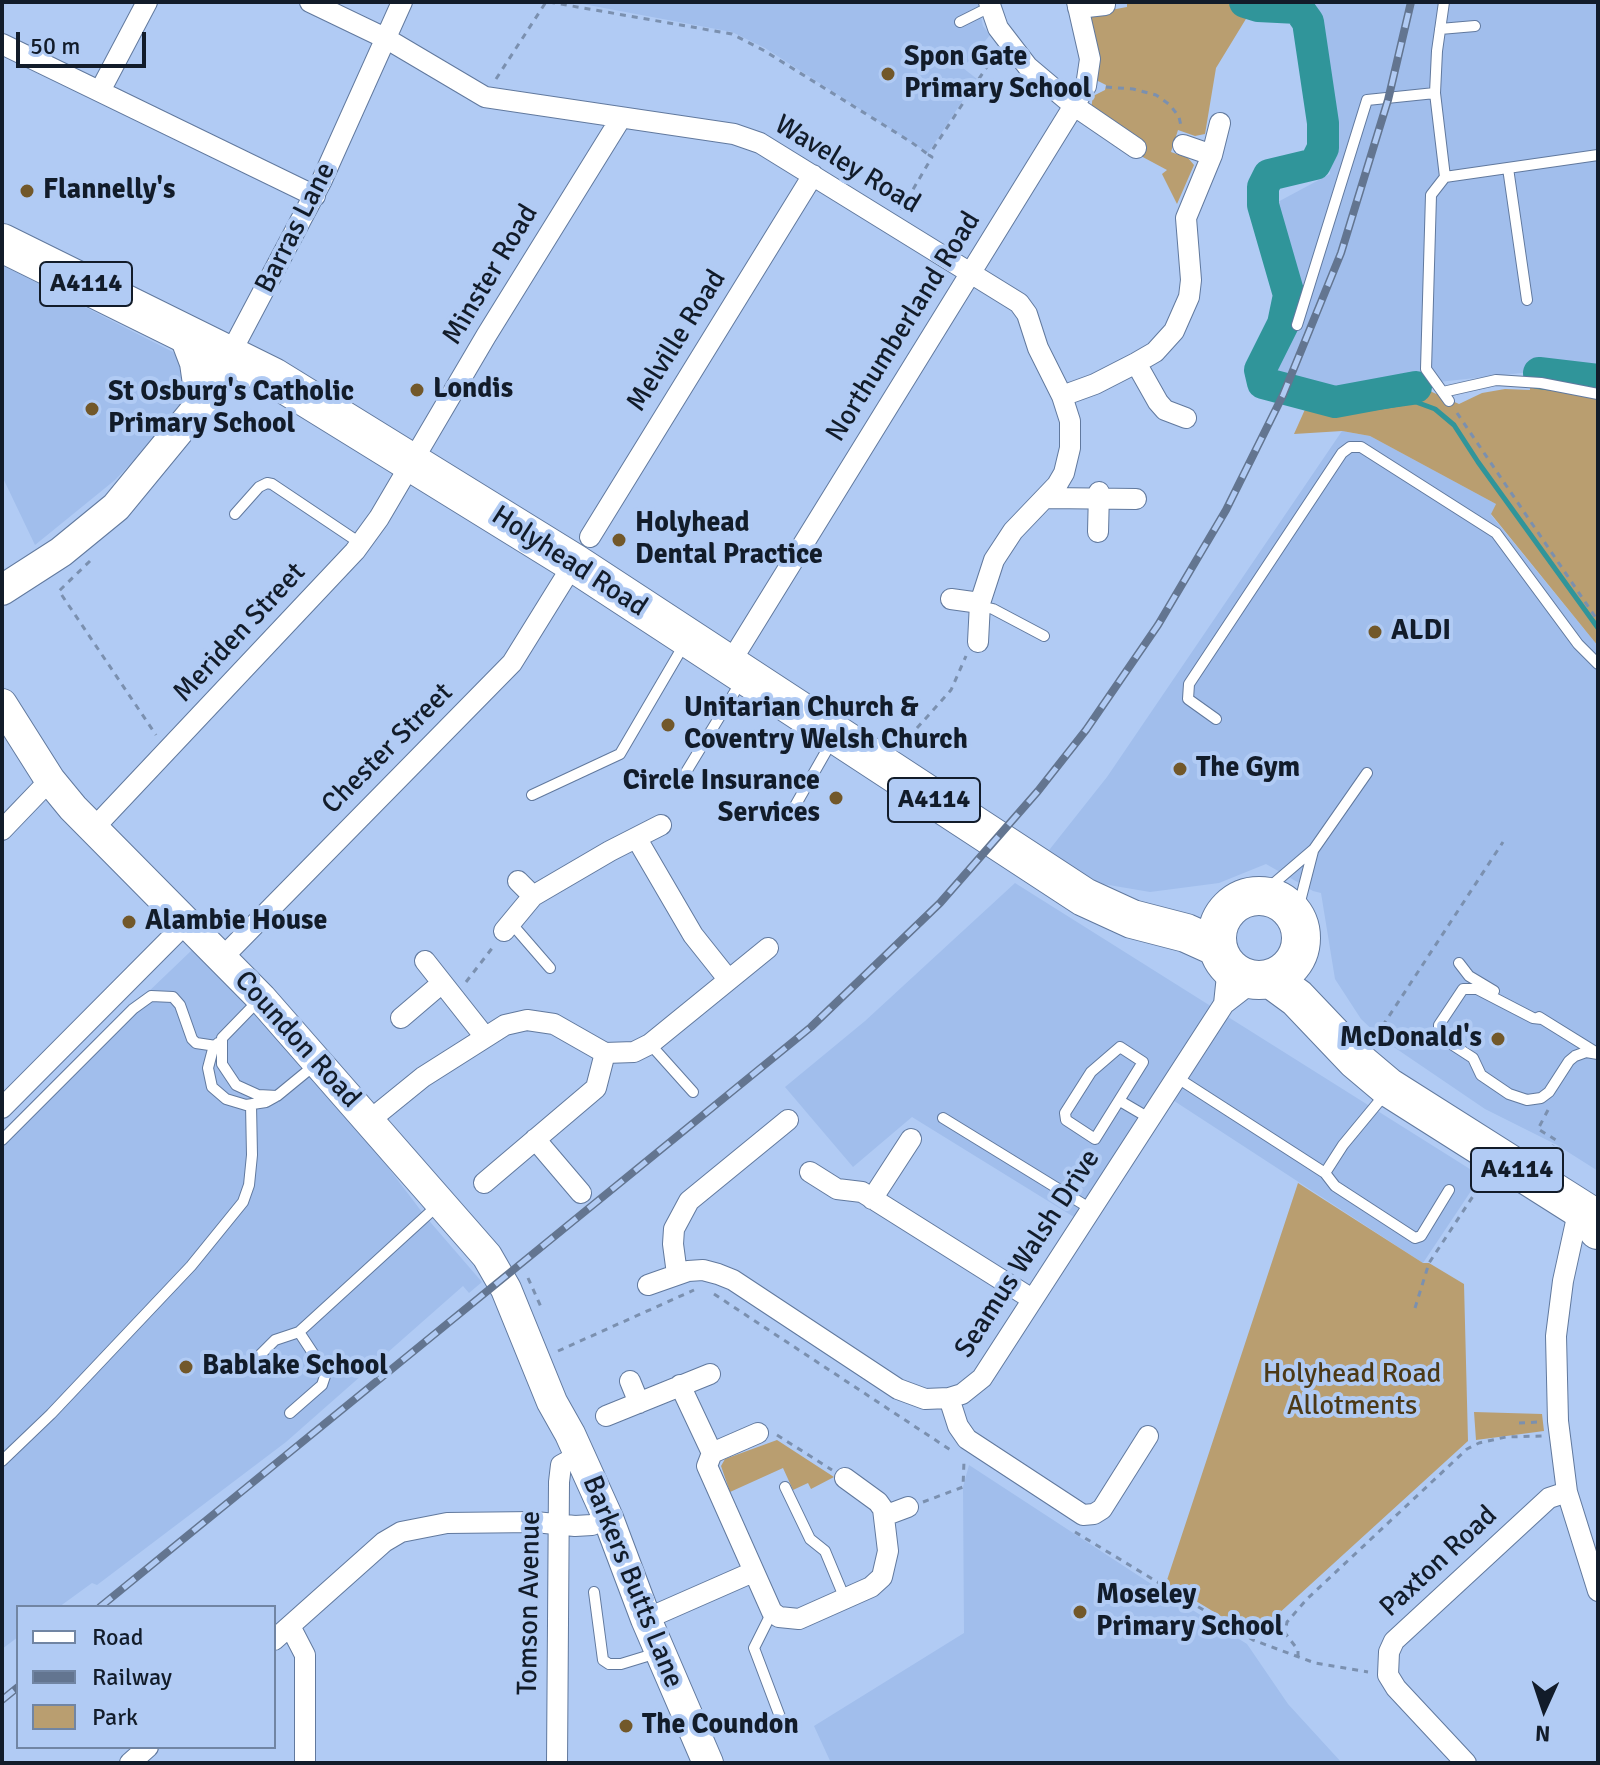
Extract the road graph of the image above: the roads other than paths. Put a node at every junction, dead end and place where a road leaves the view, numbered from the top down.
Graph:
1 (147, 2) edge
2 (310, 2) edge
3 (402, 2) edge
4 (1444, 2) edge
5 (989, 4) edge
6 (1078, 5) edge
7 (1105, 5) dead end
8 (960, 22) dead end
9 (1475, 26) dead end
10 (1440, 29) junction
11 (387, 39) junction
12 (2, 44) edge
13 (100, 91) junction
14 (1435, 93) junction
15 (1073, 105) junction
16 (621, 118) junction
17 (1220, 123) dead end
18 (1183, 145) road end
19 (1136, 148) dead end
20 (1212, 155) junction
21 (1598, 155) edge
22 (1508, 168) junction
23 (813, 175) junction
24 (1445, 177) junction
25 (315, 196) junction
26 (2, 243) edge
27 (971, 272) junction
28 (1527, 300) dead end
29 (1297, 325) dead end
30 (184, 334) junction
31 (230, 354) junction
32 (1136, 363) junction
33 (1598, 394) edge
34 (1062, 396) junction
35 (196, 411) junction
36 (1186, 418) dead end
37 (411, 463) junction
38 (1098, 495) junction
39 (1047, 498) junction
40 (1136, 499) dead end
41 (235, 514) dead end
42 (1098, 532) dead end
43 (360, 543) junction
44 (582, 550) junction
45 (2, 590) edge
46 (951, 599) dead end
47 (979, 619) junction
48 (1044, 636) dead end
49 (687, 639) junction
50 (1598, 664) edge
51 (736, 671) junction
52 (2, 704) edge
53 (1216, 719) dead end
54 (835, 736) junction
55 (1367, 773) dead end
56 (683, 777) dead end
57 (50, 780) junction
58 (532, 795) dead end
59 (791, 813) dead end
60 (661, 825) dead end
61 (93, 829) junction
62 (2, 830) edge
63 (637, 839) junction
64 (1314, 849) junction
65 (1247, 900) junction
66 (1117, 913) junction
67 (187, 922) junction
68 (507, 927) joint
69 (1298, 931) junction
70 (768, 948) dead end
71 (222, 958) junction
72 (425, 961) dead end
73 (1459, 963) dead end
74 (550, 968) dead end
75 (1243, 968) junction
76 (728, 979) junction
77 (448, 990) junction
78 (261, 998) junction
79 (1224, 1004) junction
80 (401, 1018) dead end
81 (1542, 1019) junction
82 (1322, 1024) junction
83 (1563, 1031) junction
84 (485, 1037) junction
85 (219, 1042) junction
86 (650, 1044) junction
87 (605, 1053) junction
88 (1598, 1054) edge
89 (1569, 1061) junction
90 (317, 1063) junction
91 (1176, 1077) junction
92 (1390, 1088) junction
93 (693, 1092) dead end
94 (277, 1096) junction
95 (1120, 1101) junction
96 (251, 1105) junction
97 (2, 1108) edge
98 (943, 1118) dead end
99 (1149, 1118) junction
100 (370, 1120) junction
101 (788, 1120) dead end
102 (535, 1139) junction
103 (911, 1139) dead end
104 (2, 1140) edge
105 (810, 1172) dead end
106 (1325, 1173) junction
107 (484, 1183) dead end
108 (1449, 1190) dead end
109 (581, 1193) dead end
110 (872, 1199) junction
111 (441, 1202) junction
112 (1091, 1209) junction
113 (1591, 1217) edge
114 (677, 1274) junction
115 (648, 1285) dead end
116 (1032, 1299) junction
117 (299, 1332) junction
118 (252, 1363) dead end
119 (710, 1374) dead end
120 (630, 1381) dead end
121 (680, 1385) junction
122 (949, 1398) junction
123 (552, 1402) joint
124 (639, 1403) junction
125 (290, 1413) dead end
126 (606, 1416) dead end
127 (758, 1433) road end
128 (1148, 1436) dead end
129 (712, 1453) junction
130 (579, 1455) junction
131 (2, 1461) edge
132 (845, 1478) road end
133 (785, 1487) dead end
134 (1567, 1492) junction
135 (908, 1507) road end
136 (884, 1516) junction
137 (608, 1518) junction
138 (559, 1524) junction
139 (753, 1572) junction
140 (1598, 1591) edge
141 (594, 1592) dead end
142 (845, 1599) junction
143 (772, 1612) junction
144 (646, 1619) junction
145 (290, 1626) junction
146 (276, 1638) edge
147 (659, 1652) junction
148 (785, 1730) dead end
149 (146, 1749) edge
150 (130, 1763) edge
151 (305, 1763) edge
152 (557, 1763) edge
153 (708, 1763) edge
154 (1466, 1763) edge

1 - 13 street
2 - 11 street, Waveley Road
3 - 11 street, Barras Lane
4 - 10 lane
5 - 8 lane
5 - 15 street
6 - 7 street
6 - 15 street, Northumberland Road
9 - 10 lane
10 - 14 lane
11 - 16 street, Waveley Road
11 - 25 street, Barras Lane
12 - 13 street
13 - 25 street
14 - 24 lane
14 - 29 lane
15 - 19 street
15 - 27 street, Northumberland Road
16 - 23 street, Waveley Road
16 - 37 street, Minster Road
17 - 20 street
18 - 20 street
20 - 32 street
21 - 22 lane
22 - 24 lane
22 - 28 lane
23 - 27 street, Waveley Road
23 - 44 street, Melville Road
24 - 33 lane
25 - 31 street, Barras Lane
26 - 30 highway, Holyhead Road / A4114
27 - 34 street, Waveley Road
27 - 51 street, Northumberland Road
30 - 31 highway, Holyhead Road / A4114
30 - 35 street
31 - 35 street, Barras Lane
31 - 37 highway, Holyhead Road / A4114
32 - 34 street
32 - 36 street
34 - 39 street, Waveley Road
35 - 45 street, Barras Lane
37 - 43 street, Meriden Street
37 - 44 highway, Holyhead Road / A4114
38 - 39 street
38 - 40 street
38 - 42 street
39 - 47 street, Waveley Road
41 - 43 lane
43 - 61 street, Meriden Street
44 - 49 highway, Holyhead Road / A4114
44 - 71 street, Chester Street
46 - 47 street
47 - 48 lane
49 - 51 highway, Holyhead Road / A4114
49 - 58 lane
50 - 53 lane
51 - 54 highway, Holyhead Road / A4114
51 - 56 lane
52 - 57 street, Coundon Road
54 - 59 lane
54 - 66 highway, Holyhead Road / A4114
55 - 64 lane
57 - 61 street, Coundon Road
57 - 62 street
60 - 63 street
61 - 67 street, Coundon Road
63 - 68 street
63 - 76 street
64 - 65 lane
64 - 69 lane
65 - 66 highway, Holyhead Road / A4114
65 - 69 highway
65 - 75 highway
66 - 75 highway, Holyhead Road / A4114
67 - 71 street, Coundon Road
67 - 97 street
68 - 74 lane
69 - 75 highway
69 - 82 highway, Holyhead Road
70 - 76 street
71 - 78 street, Coundon Road
72 - 77 street
73 - 81 lane
75 - 79 street
75 - 79 street
75 - 82 highway, Holyhead Road
76 - 86 street
77 - 80 street
77 - 84 street
78 - 85 lane
78 - 90 street, Coundon Road
79 - 91 street, Seamus Walsh Drive
81 - 83 lane
81 - 89 lane
82 - 92 highway, Holyhead Road / A4114
83 - 88 lane
83 - 89 lane
84 - 87 street
84 - 100 street
85 - 94 lane
85 - 96 lane
85 - 104 lane
86 - 87 street
86 - 93 lane
87 - 102 street
88 - 89 lane
90 - 94 lane
90 - 100 street, Coundon Road
91 - 99 street, Seamus Walsh Drive
91 - 106 lane
92 - 106 lane
92 - 113 highway, Holyhead Road / A4114
94 - 96 lane
95 - 95 lane
95 - 99 lane
96 - 131 lane
98 - 112 lane
99 - 112 street, Seamus Walsh Drive
100 - 111 street, Coundon Road
101 - 114 street
102 - 107 street
102 - 109 street
103 - 110 street
105 - 110 street
106 - 108 lane
110 - 116 street
111 - 117 lane
111 - 123 street, Coundon Road
112 - 116 street, Seamus Walsh Drive
113 - 134 street
114 - 115 street
114 - 122 street
116 - 122 street, Seamus Walsh Drive
117 - 118 lane
117 - 125 lane
119 - 121 street
120 - 124 street
121 - 124 street
121 - 129 street
122 - 128 street
123 - 130 street, Barkers Butts Lane
124 - 126 street
127 - 129 street
129 - 139 street
130 - 137 street, Barkers Butts Lane
130 - 138 street, Tomson Avenue
132 - 136 street
133 - 142 lane
134 - 140 street
134 - 154 street, Paxton Road
135 - 136 street
136 - 142 street
137 - 138 street
137 - 144 street, Barkers Butts Lane
138 - 145 street
138 - 152 street, Tomson Avenue
139 - 143 street
139 - 144 street
141 - 147 lane
142 - 143 street
143 - 148 lane
144 - 147 street, Barkers Butts Lane
145 - 146 street
145 - 151 street
147 - 153 street, Barkers Butts Lane
149 - 150 street

